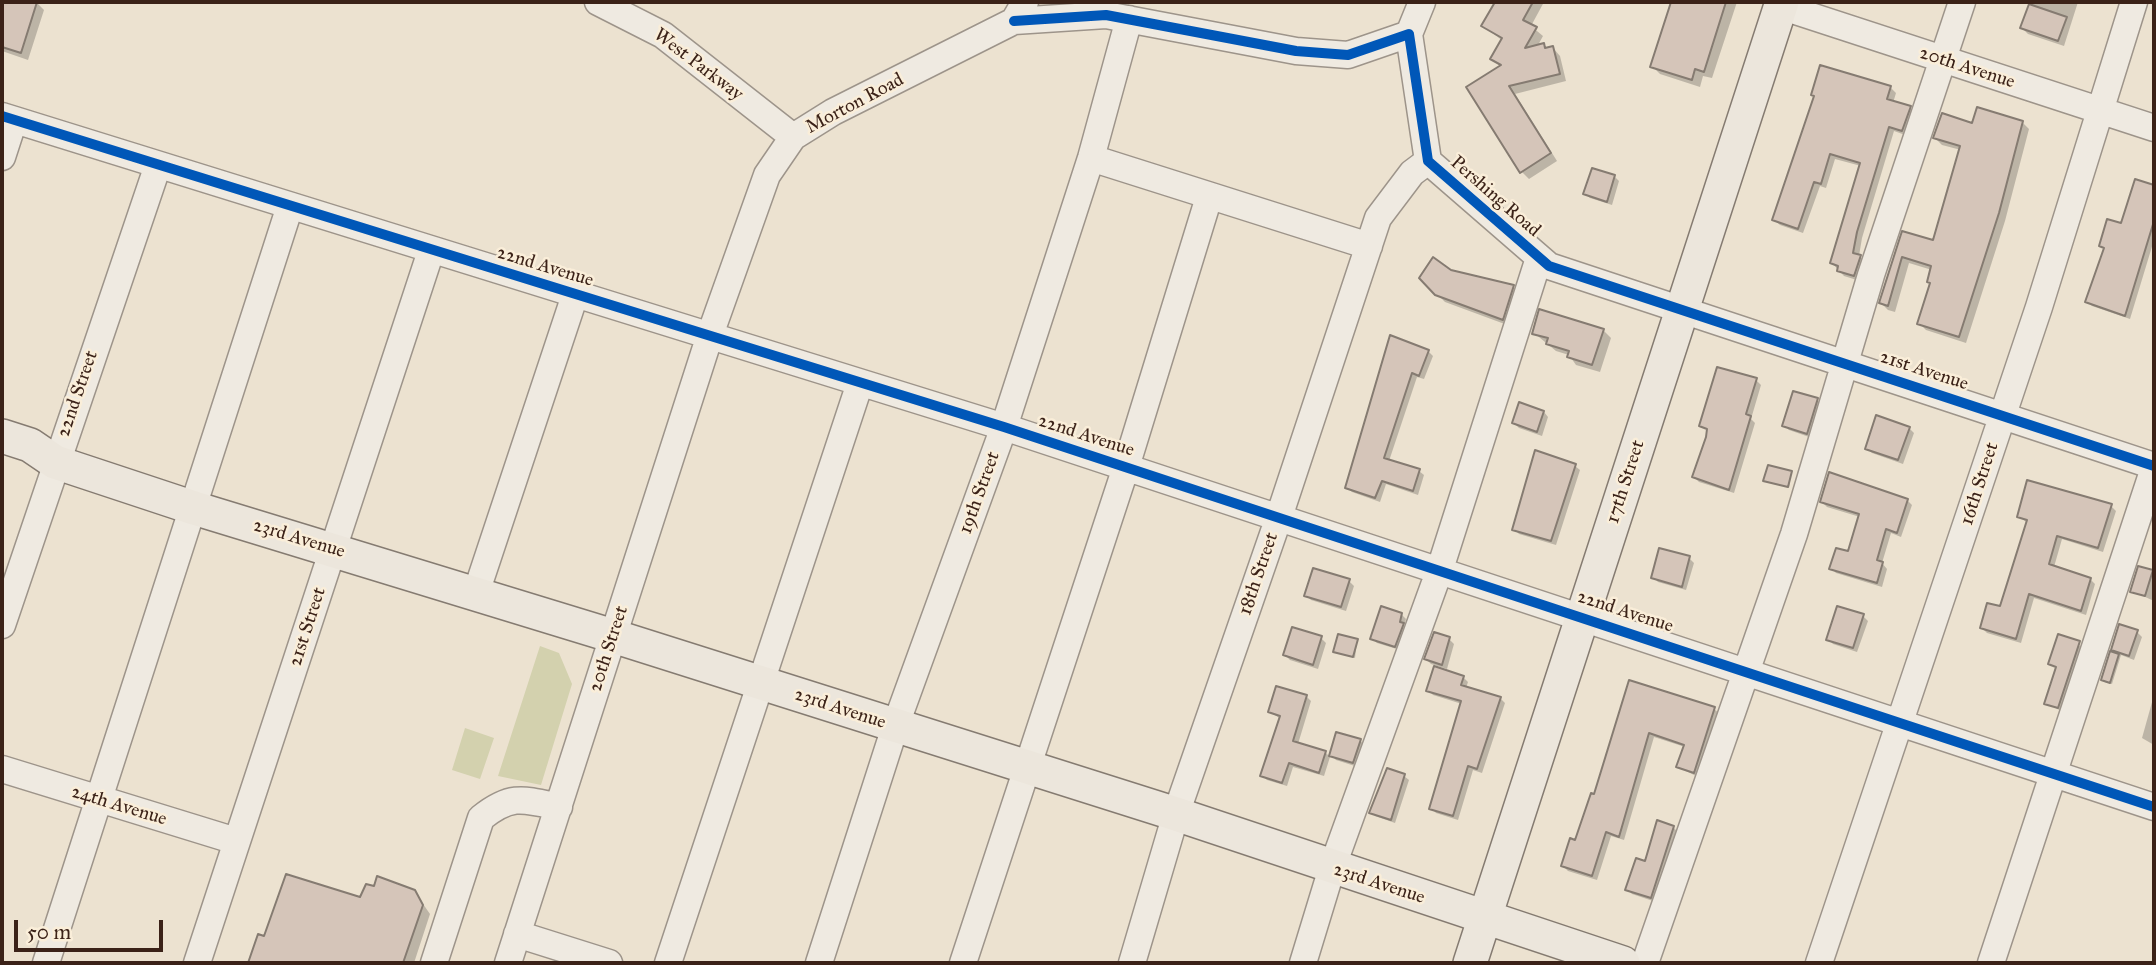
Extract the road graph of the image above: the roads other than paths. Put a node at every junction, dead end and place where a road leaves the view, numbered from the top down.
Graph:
1 (598, 2) edge
2 (1422, 2) edge
3 (1962, 2) edge
4 (2134, 2) edge
5 (1781, 4) edge
6 (1020, 11) edge
7 (1106, 12) edge
8 (1409, 34) junction
9 (1943, 60) junction
10 (2099, 111) junction
11 (8, 118) edge
12 (2154, 128) edge
13 (793, 137) junction
14 (2, 157) edge
15 (1091, 158) junction
16 (1428, 161) junction
17 (158, 165) junction
18 (1209, 197) junction
19 (290, 206) junction
20 (1369, 246) junction
21 (431, 251) junction
22 (1539, 258) junction
23 (575, 295) junction
24 (1682, 310) junction
25 (710, 335) junction
26 (1845, 363) junction
27 (860, 383) junction
28 (2003, 416) junction
29 (1004, 427) junction
30 (2, 436) edge
31 (2, 455) edge
32 (55, 462) junction
33 (1126, 467) junction
34 (2154, 467) edge
35 (194, 508) junction
36 (1279, 517) junction
37 (334, 550) junction
38 (1440, 569) junction
39 (476, 593) junction
40 (1582, 617) junction
41 (2, 625) edge
42 (613, 636) junction
43 (1747, 671) junction
44 (759, 683) junction
45 (1902, 723) junction
46 (895, 727) junction
47 (1026, 767) junction
48 (2, 769) edge
49 (2055, 775) junction
50 (99, 800) junction
51 (559, 807) junction
52 (2154, 807) edge
53 (1176, 814) junction
54 (236, 841) junction
55 (1332, 868) junction
56 (1485, 919) junction
57 (517, 934) junction
58 (46, 963) edge
59 (197, 963) edge
60 (434, 963) edge
61 (508, 963) edge
62 (609, 963) edge
63 (668, 963) edge
64 (819, 963) edge
65 (962, 963) edge
66 (1132, 963) edge
67 (1303, 963) edge
68 (1471, 963) edge
69 (1623, 963) edge
70 (1645, 963) edge
71 (1819, 963) edge
72 (1991, 963) edge

1 - 13 street, West Parkway
2 - 8 street
3 - 9 street
4 - 10 street, 16th Street
5 - 9 street, 20th Avenue
5 - 24 main road, 17th Street
6 - 7 street
6 - 13 street, Morton Road
7 - 8 street
7 - 15 street, 19th Street
8 - 16 street, Pershing Road
9 - 10 street, 20th Avenue
9 - 26 street
10 - 12 street, 20th Avenue
10 - 28 street, 16th Street
11 - 14 street
11 - 17 street, 22nd Avenue
13 - 25 street, Morton Road
15 - 18 street
15 - 29 street, 19th Street
16 - 20 street, 18th Street
16 - 22 street, Pershing Road
17 - 19 street, 22nd Avenue
17 - 32 street, 22nd Street
18 - 20 street
18 - 33 street
19 - 21 street, 22nd Avenue
19 - 35 street
20 - 36 street, 18th Street
21 - 23 street, 22nd Avenue
21 - 37 street, 21st Street
22 - 24 street, Pershing Road
22 - 38 street
23 - 25 street, 22nd Avenue
23 - 39 street
24 - 26 street, 21st Avenue
24 - 40 main road, 17th Street
25 - 27 street, 22nd Avenue
25 - 42 street, 20th Street
26 - 28 street, 21st Avenue
26 - 43 street
27 - 29 street, 22nd Avenue
27 - 44 street
28 - 34 street, 21st Avenue
28 - 45 street, 16th Street
29 - 33 street, 22nd Avenue
29 - 46 street, 19th Street
30 - 32 main road, 23rd Avenue
31 - 32 main road, 23rd Avenue
32 - 35 main road, 23rd Avenue
32 - 41 street, 22nd Street
33 - 36 street, 22nd Avenue
33 - 47 street
34 - 49 street
35 - 37 main road, 23rd Avenue
35 - 50 street
36 - 38 street, 22nd Avenue
36 - 53 street, 18th Street
37 - 39 main road, 23rd Avenue
37 - 54 street, 21st Street
38 - 40 street, 22nd Avenue
38 - 55 street
39 - 42 main road, 23rd Avenue
40 - 43 street, 22nd Avenue
40 - 56 main road, 17th Street
42 - 44 main road, 23rd Avenue
42 - 51 street, 20th Street
43 - 45 street, 22nd Avenue
43 - 70 street
44 - 46 main road, 23rd Avenue
44 - 63 street
45 - 49 street, 22nd Avenue
45 - 71 street, 16th Street
46 - 47 main road, 23rd Avenue
46 - 64 street, 19th Street
47 - 53 main road, 23rd Avenue
47 - 65 street
48 - 50 street, 24th Avenue
49 - 52 street, 22nd Avenue
49 - 72 street
50 - 54 street, 24th Avenue
50 - 58 street
51 - 57 street, 20th Street
51 - 60 street
53 - 55 main road, 23rd Avenue
53 - 66 street, 18th Street
54 - 59 street, 21st Street
55 - 56 main road, 23rd Avenue
55 - 67 street
56 - 68 main road, 17th Street
56 - 69 main road, 23rd Avenue
57 - 61 street, 20th Street
57 - 62 street

